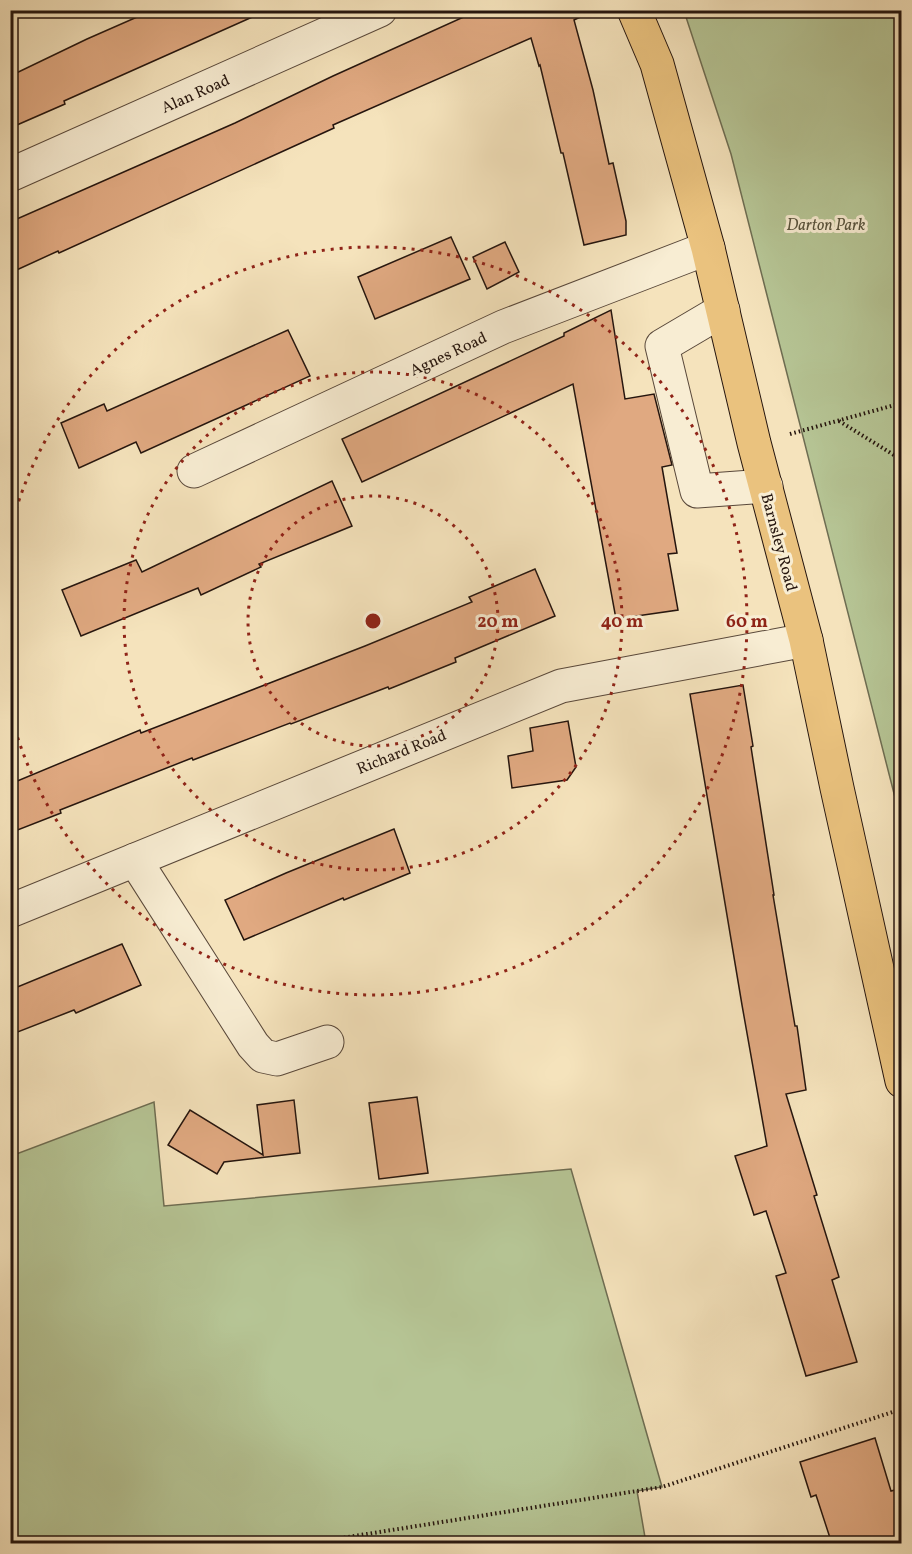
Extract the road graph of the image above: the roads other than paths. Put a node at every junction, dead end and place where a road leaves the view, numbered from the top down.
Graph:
1 (380, 10) edge
2 (634, 10) edge
3 (10, 175) edge
4 (708, 248) junction
5 (723, 310) junction
6 (194, 471) dead end
7 (766, 486) junction
8 (806, 640) junction
9 (135, 860) junction
10 (10, 910) edge
11 (327, 1042) dead end
12 (902, 1081) edge

1 - 3 street, Alan Road
2 - 4 highway, Barnsley Road
4 - 5 highway, Barnsley Road
4 - 6 street, Agnes Road
5 - 7 highway, Barnsley Road
5 - 7 street
7 - 8 highway, Barnsley Road
8 - 9 street, Richard Road
8 - 12 highway, Barnsley Road
9 - 10 street, Richard Road
9 - 11 street

